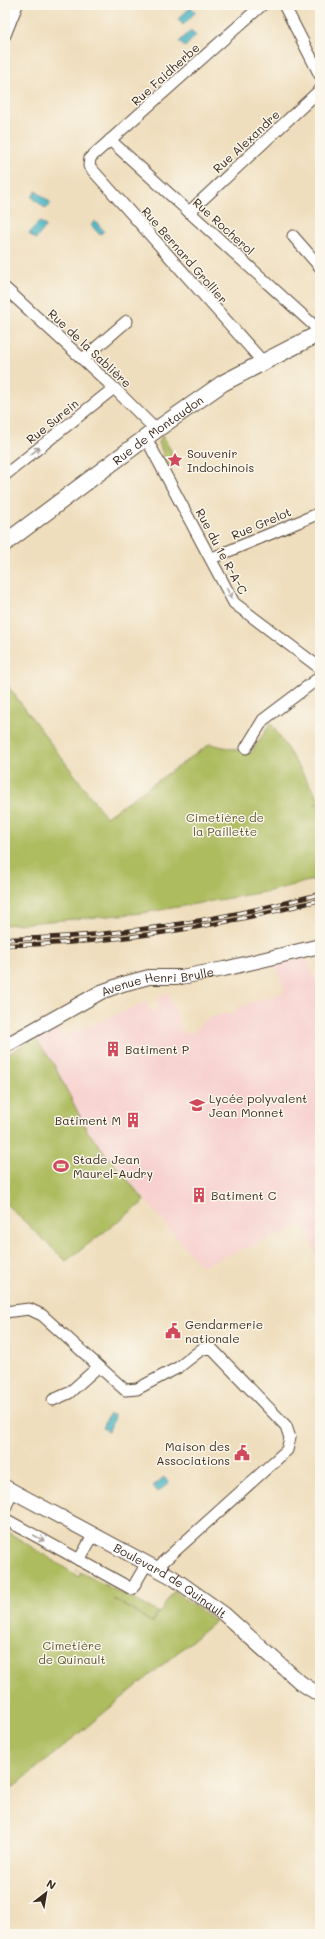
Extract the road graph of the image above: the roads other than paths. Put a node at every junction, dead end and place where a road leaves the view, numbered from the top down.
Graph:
1 (17, 5) edge
2 (262, 5) edge
3 (284, 5) edge
4 (5, 35) edge
5 (320, 75) edge
6 (320, 90) edge
7 (110, 140) junction
8 (88, 166) joint
9 (189, 212) junction
10 (294, 236) dead end
11 (320, 267) edge
12 (5, 288) edge
13 (127, 321) dead end
14 (320, 332) edge
15 (84, 359) junction
16 (262, 362) junction
17 (114, 388) junction
18 (151, 434) junction
19 (5, 475) edge
20 (320, 513) edge
21 (5, 542) edge
22 (212, 558) junction
23 (320, 668) edge
24 (320, 678) edge
25 (246, 748) dead end
26 (320, 946) edge
27 (5, 1046) edge
28 (5, 1312) edge
29 (98, 1366) junction
30 (53, 1400) dead end
31 (9, 1489) edge
32 (5, 1509) edge
33 (5, 1520) edge
34 (94, 1534) junction
35 (79, 1560) junction
36 (152, 1566) junction
37 (320, 1695) edge

1 - 4 street
2 - 7 street, Rue Faidherbe
3 - 5 street
6 - 9 street, Rue Alexandre
7 - 8 street, Rue Faidherbe
7 - 9 street, Rue Rocherol
8 - 16 street, Rue Bernard Grollier
9 - 14 street, Rue Rocherol
10 - 11 street
12 - 15 street, Rue de la Sablière
13 - 15 street
14 - 16 main road, Rue de Montaudon
15 - 17 street, Rue de la Sablière
16 - 18 main road, Rue de Montaudon
17 - 18 street, Rue de la Sablière
19 -> 17 street, Rue Surein
18 - 21 main road, Rue de Montaudon
18 - 22 street, Rue du 1e R-A-C
20 - 22 street, Rue Grelot
22 -> 23 street, Rue du 1e R-A-C
24 - 25 street
26 - 27 street, Avenue Henri Brulle
28 - 29 street
29 - 30 street
29 - 36 street
31 - 32 street
31 - 34 street, Boulevard de Quinault
33 -> 35 street
34 - 35 street
34 - 36 street, Boulevard de Quinault
35 - 36 street
36 - 37 street, Boulevard de Quinault

